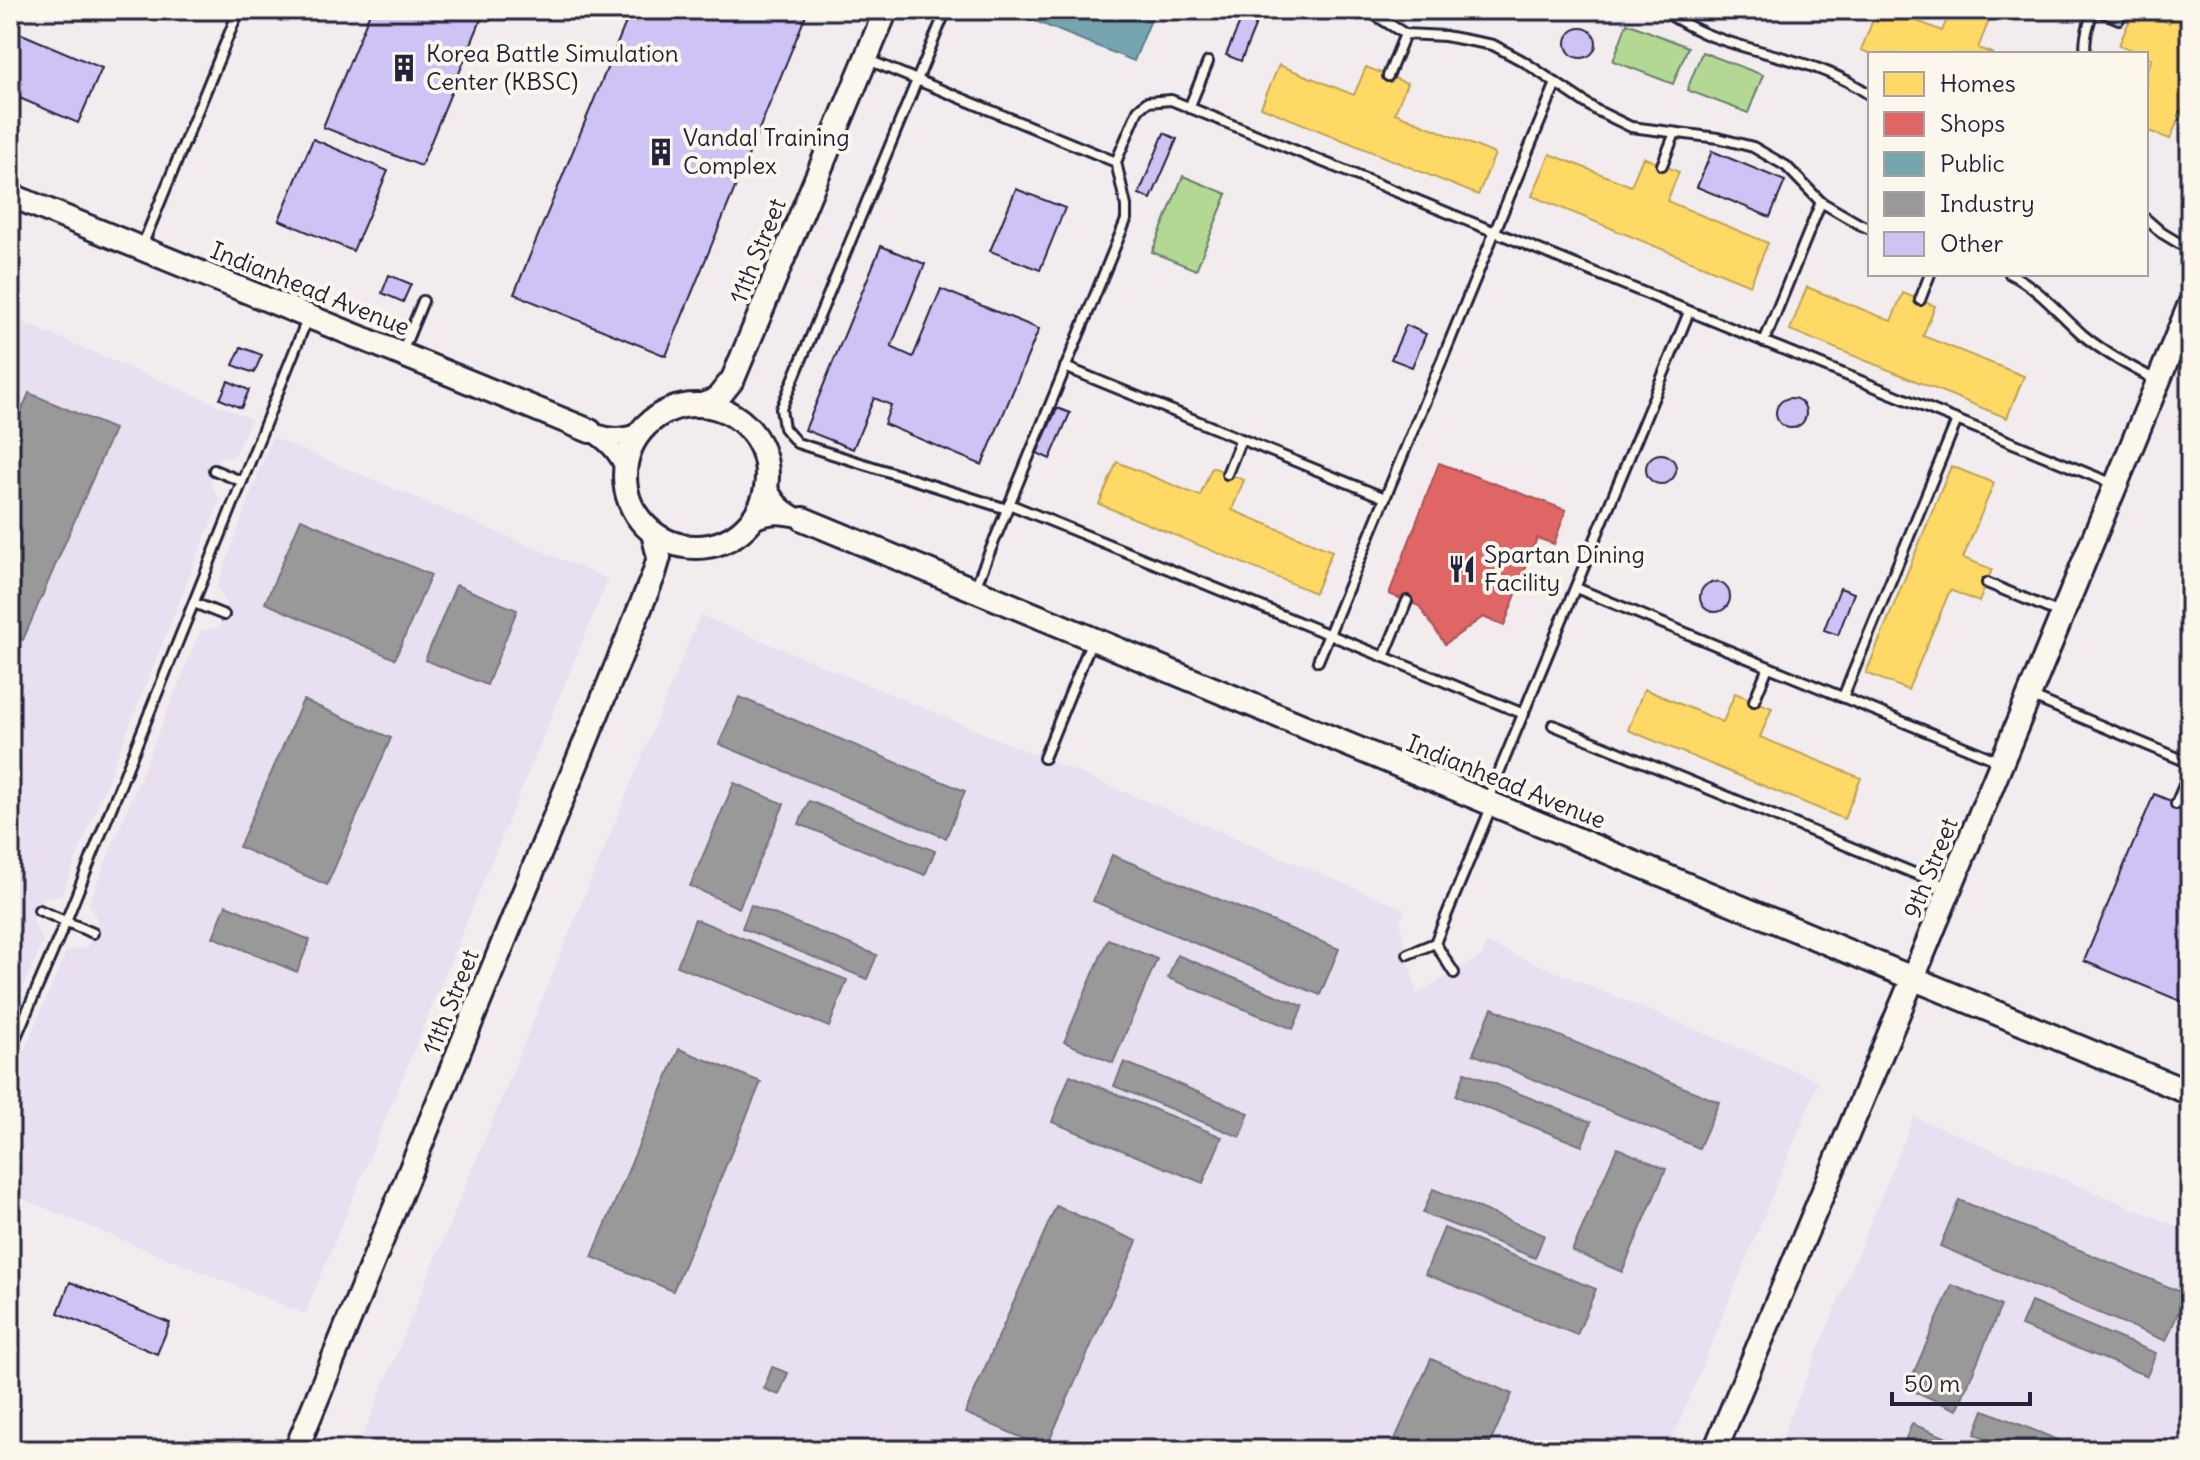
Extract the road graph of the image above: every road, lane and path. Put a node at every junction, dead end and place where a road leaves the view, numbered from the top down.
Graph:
1 (239, 10) edge
2 (886, 10) edge
3 (946, 10) edge
4 (1367, 10) edge
5 (1662, 10) edge
6 (2095, 10) edge
7 (2119, 19) dead end
8 (1405, 34) junction
9 (2086, 52) edge
10 (866, 59) junction
11 (1208, 62) dead end
12 (1388, 76) dead end
13 (917, 80) junction
14 (1556, 83) junction
15 (1868, 94) edge
16 (1189, 108) junction
17 (1675, 133) junction
18 (1116, 162) junction
19 (1662, 165) dead end
20 (10, 195) edge
21 (1821, 202) junction
22 (2148, 221) edge
23 (1868, 228) edge
24 (1494, 232) junction
25 (140, 249) junction
26 (2190, 250) edge
27 (1929, 276) edge
28 (2014, 276) edge
29 (1920, 300) dead end
30 (423, 301) dead end
31 (2190, 304) edge
32 (1689, 312) junction
33 (308, 317) junction
34 (1764, 342) junction
35 (402, 354) junction
36 (1065, 367) junction
37 (733, 379) junction
38 (2158, 381) junction
39 (702, 405) junction
40 (741, 420) junction
41 (1957, 420) junction
42 (590, 431) junction
43 (640, 432) junction
44 (1241, 439) junction
45 (214, 470) dead end
46 (625, 470) junction
47 (1227, 474) dead end
48 (241, 481) junction
49 (767, 485) junction
50 (2116, 485) junction
51 (1385, 498) junction
52 (1008, 507) junction
53 (803, 519) junction
54 (750, 522) junction
55 (653, 533) junction
56 (687, 547) junction
57 (654, 574) junction
58 (1987, 583) dead end
59 (1576, 588) junction
60 (974, 590) junction
61 (1407, 601) dead end
62 (194, 603) junction
63 (2063, 614) junction
64 (224, 615) dead end
65 (1329, 634) junction
66 (1093, 639) junction
67 (1384, 657) junction
68 (1318, 661) dead end
69 (1768, 667) junction
70 (2029, 696) junction
71 (1843, 697) junction
72 (1754, 701) dead end
73 (1524, 714) junction
74 (1553, 725) dead end
75 (1044, 758) dead end
76 (2002, 762) junction
77 (2190, 763) edge
78 (2190, 771) edge
79 (1490, 803) junction
80 (2176, 804) dead end
81 (1950, 889) junction
82 (39, 910) dead end
83 (66, 921) junction
84 (93, 933) dead end
85 (1435, 943) junction
86 (1408, 954) dead end
87 (1454, 973) dead end
88 (1913, 978) junction
89 (10, 1051) edge
90 (2190, 1093) edge
91 (296, 1450) edge
92 (1715, 1450) edge

1 - 25 lane
2 - 10 main road, 11th Street
3 - 13 lane
4 - 8 lane
5 - 15 lane
6 - 7 lane
6 - 9 lane
8 - 12 lane
8 - 14 lane
10 - 13 lane
10 - 37 main road, 11th Street
11 - 16 lane
13 - 18 lane
13 - 52 lane
14 - 17 lane
14 - 24 lane
16 - 18 lane
16 - 24 lane
17 - 19 lane
17 - 21 lane
18 - 36 lane
20 - 25 main road, Indianhead Avenue
21 - 23 lane
21 - 34 lane
22 - 26 lane
24 - 32 lane
24 - 51 lane
25 - 33 main road, Indianhead Avenue
27 - 29 lane
28 - 38 lane
30 - 35 lane
31 - 38 main road, 9th Street
32 - 34 lane
32 - 59 lane
33 - 35 main road, Indianhead Avenue
33 - 48 lane
34 - 41 lane
35 - 42 main road, Indianhead Avenue
36 - 44 lane
36 - 52 lane
37 - 39 main road
37 - 40 main road
38 - 50 main road, 9th Street
39 - 40 main road
39 - 43 main road
40 - 49 main road
41 - 50 lane
41 - 71 lane
42 - 43 street
42 - 46 street
43 - 46 main road
44 - 47 lane
44 - 51 lane
45 - 48 lane
46 - 55 main road
48 - 62 lane
49 - 53 street
49 - 54 main road
50 - 63 main road, 9th Street
51 - 65 lane
52 - 60 lane
52 - 65 lane
53 - 54 street
53 - 60 main road, Indianhead Avenue
54 - 56 main road
55 - 56 main road
55 - 57 main road
56 - 57 main road
57 - 91 main road, 11th Street
58 - 63 lane
59 - 69 lane
59 - 73 lane
60 - 66 main road, Indianhead Avenue
61 - 67 lane
62 - 64 lane
62 - 83 lane
63 - 70 main road, 9th Street
65 - 67 lane
65 - 68 lane
66 - 75 lane
66 - 79 main road, Indianhead Avenue
67 - 73 lane
69 - 71 lane
69 - 72 lane
70 - 76 main road, 9th Street
70 - 77 lane
71 - 76 lane
73 - 79 lane
74 - 81 lane
76 - 81 main road, 9th Street
78 - 80 lane
79 - 85 lane
79 - 88 main road, Indianhead Avenue
81 - 88 main road, 9th Street
82 - 83 lane
83 - 84 lane
83 - 89 lane
85 - 86 lane
85 - 87 lane
88 - 90 main road, Indianhead Avenue
88 - 92 main road, 9th Street

